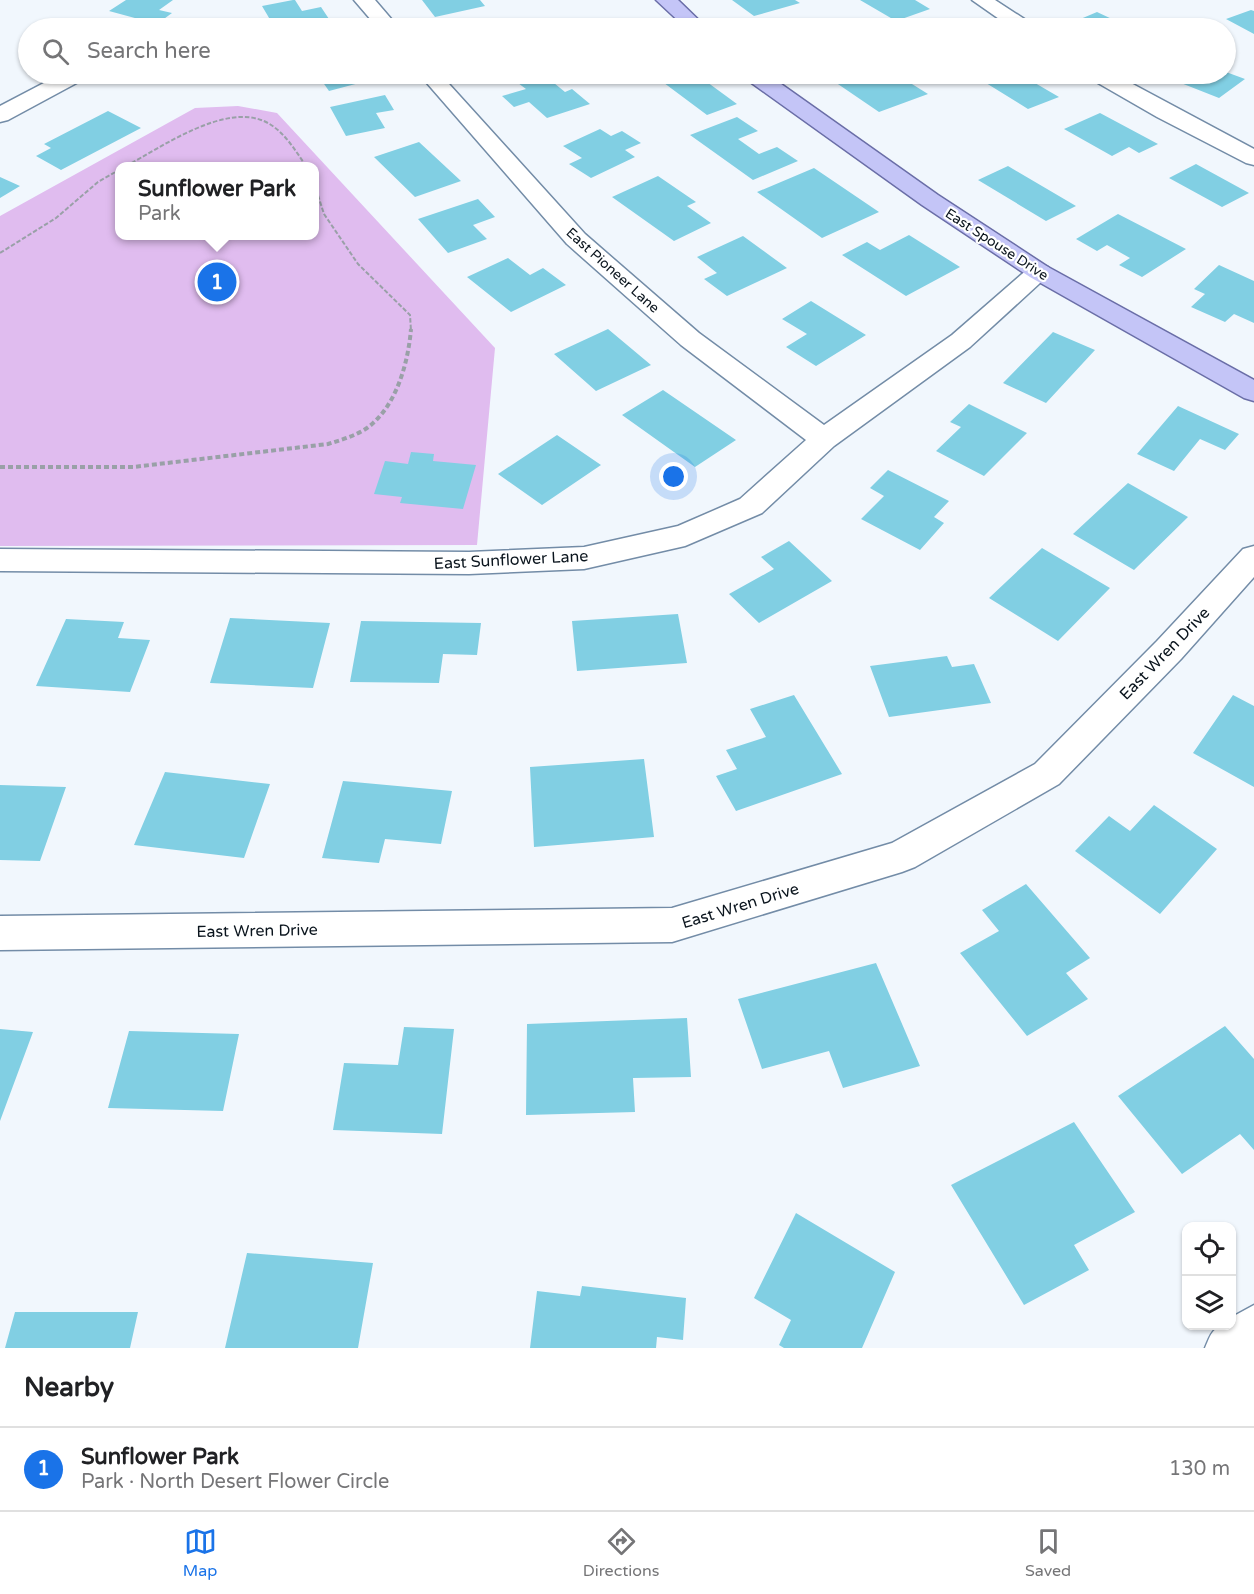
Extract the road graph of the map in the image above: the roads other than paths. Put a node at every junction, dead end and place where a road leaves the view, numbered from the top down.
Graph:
1 (364, 0) edge
2 (666, 0) edge
3 (982, 0) edge
4 (380, 18) edge
5 (686, 18) edge
6 (1010, 18) edge
7 (57, 84) edge
8 (438, 84) edge
9 (768, 84) edge
10 (1116, 84) edge
11 (0, 115) edge
12 (1254, 158) edge
13 (1039, 272) junction
14 (1254, 392) edge
15 (824, 440) junction
16 (1254, 557) edge
17 (0, 560) edge
18 (0, 933) edge
19 (1254, 1328) edge
20 (1228, 1348) edge

1 - 4 street
2 - 5 main road
3 - 6 street
7 - 11 street
8 - 15 street, East Pioneer Lane
9 - 13 main road, East Spouse Drive
10 - 12 street
13 - 14 main road, East Spouse Drive
13 - 15 street, East Sunflower Lane
15 - 17 street, East Sunflower Lane
16 - 18 street, East Wren Drive
19 - 20 street

